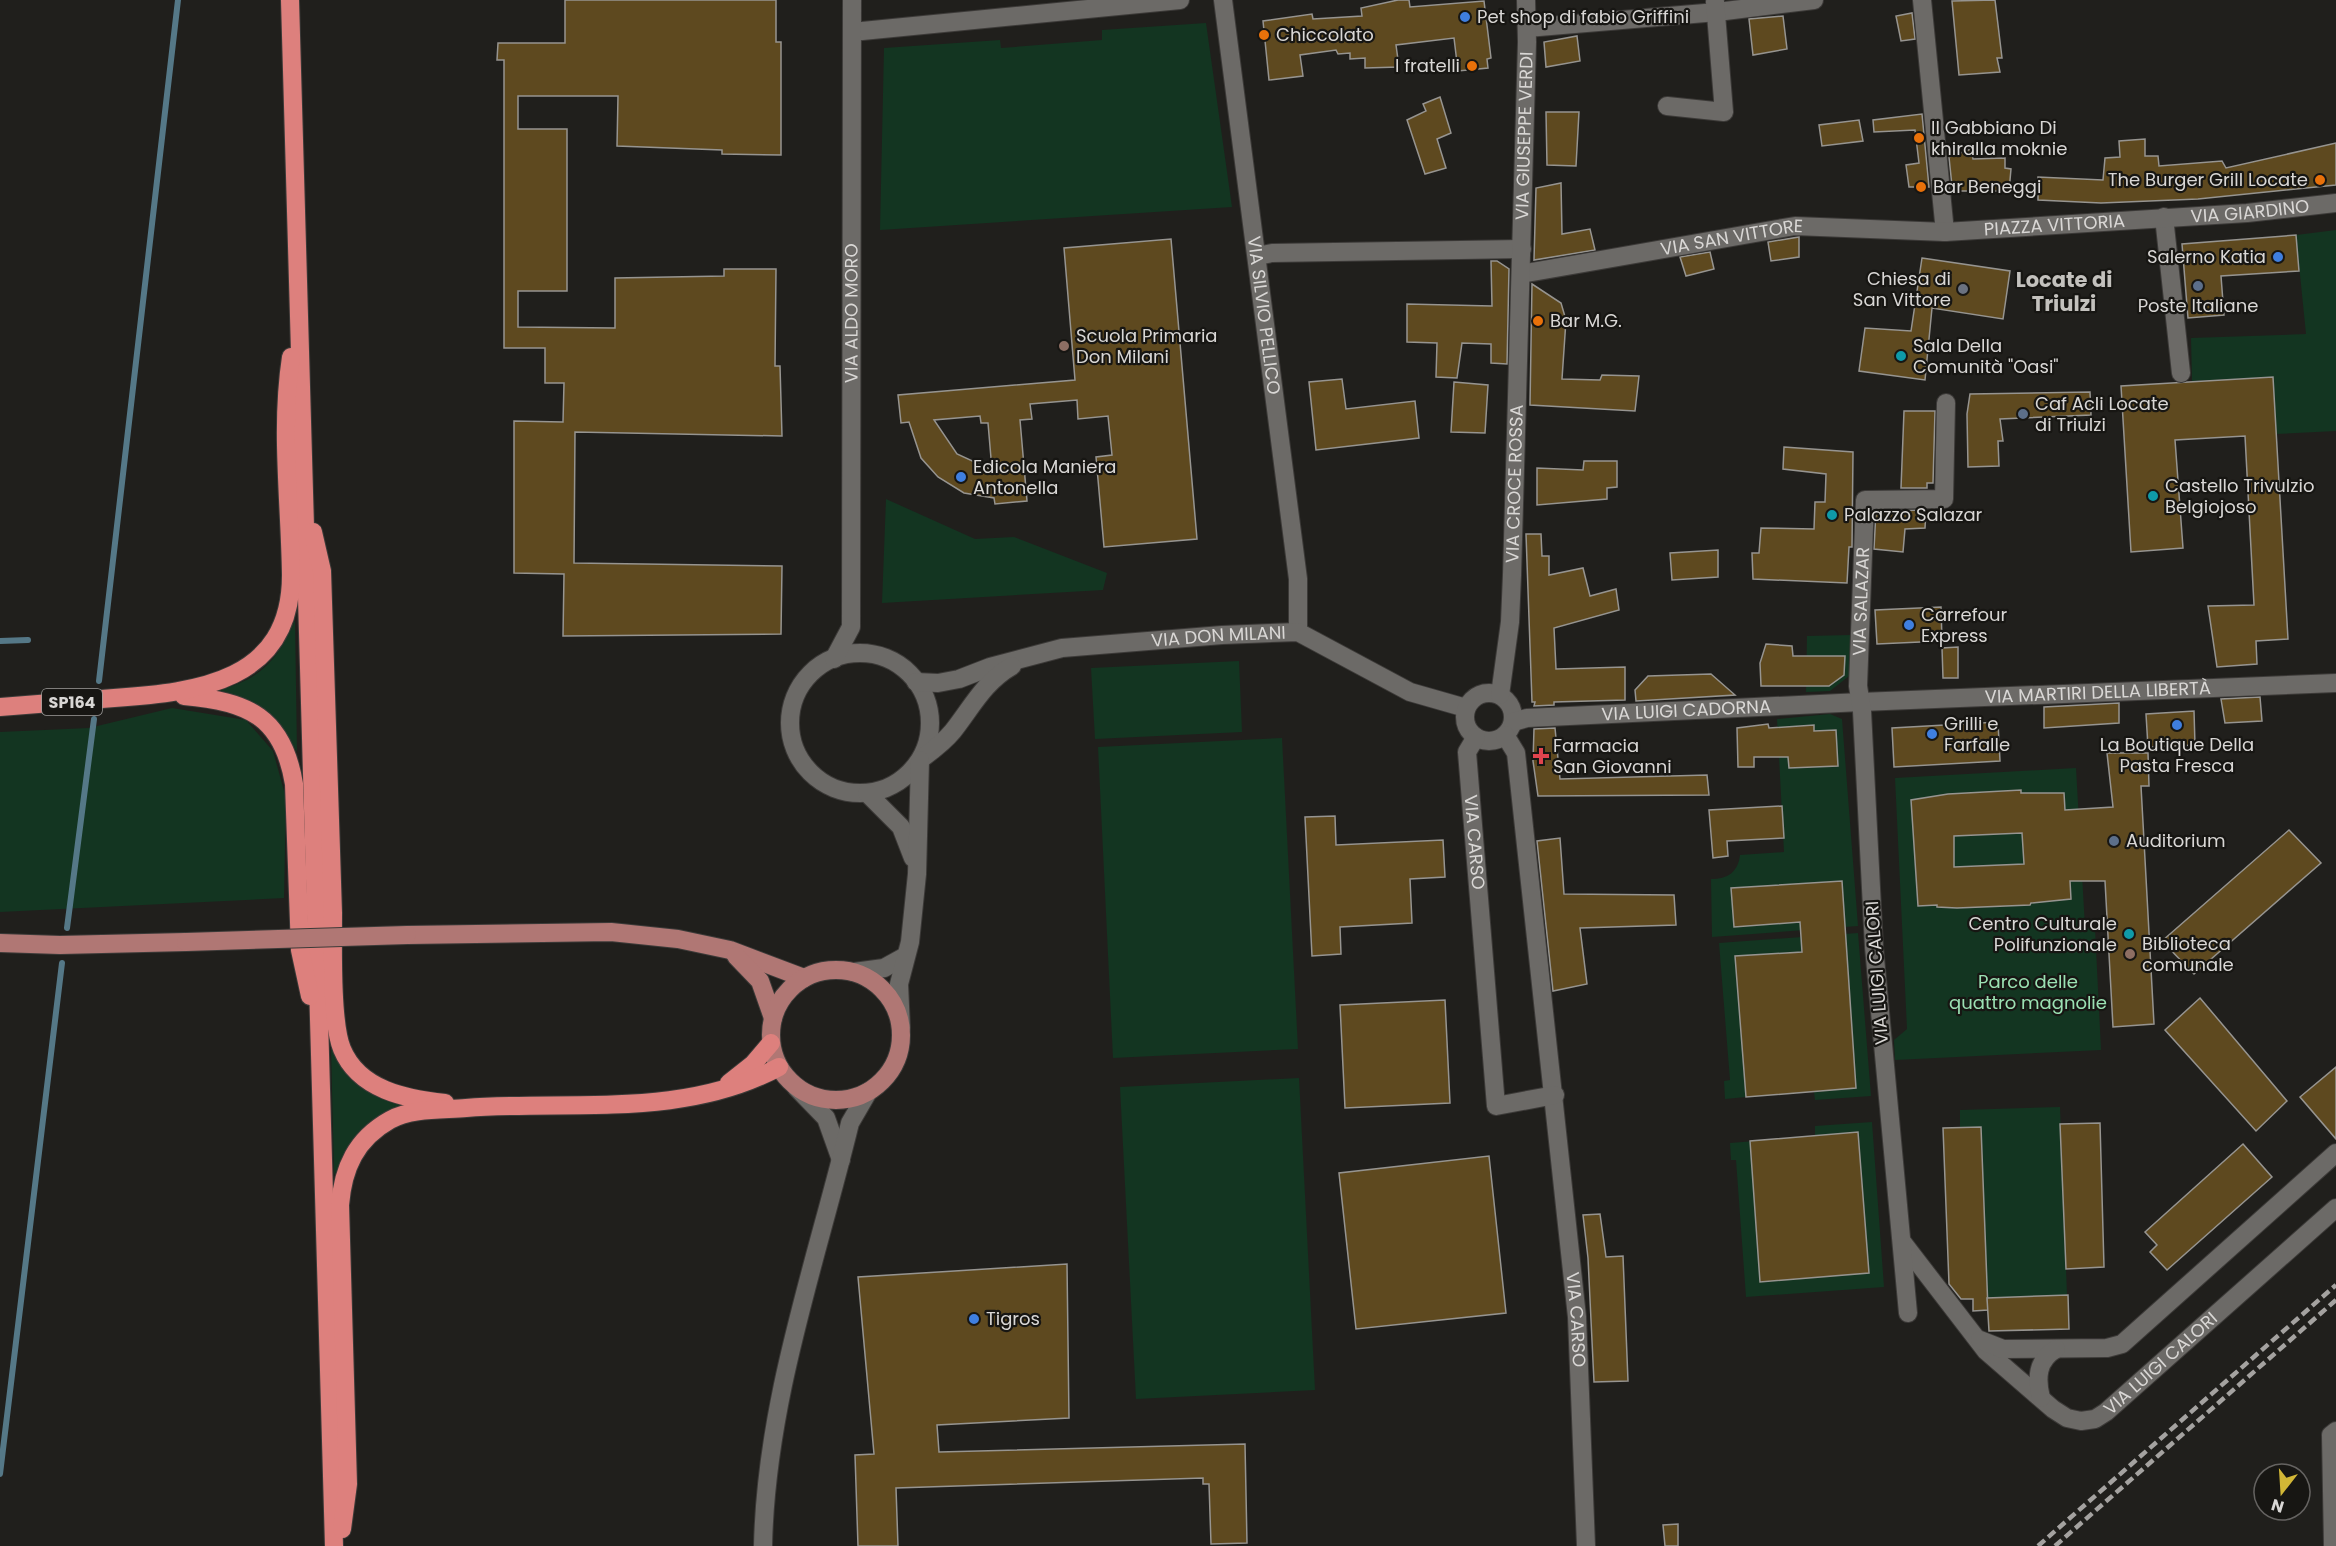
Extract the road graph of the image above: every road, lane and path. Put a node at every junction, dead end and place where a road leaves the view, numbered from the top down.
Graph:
1 (290, 0) edge
2 (852, 0) edge
3 (1179, 0) edge
4 (1223, 0) edge
5 (1526, 0) edge
6 (1814, 0) edge
7 (1922, 0) edge
8 (1716, 6) edge
9 (1527, 28) junction
10 (852, 32) junction
11 (1667, 106) dead end
12 (2336, 203) edge
13 (2164, 217) junction
14 (1945, 232) junction
15 (1522, 249) junction
16 (1257, 256) junction
17 (1521, 274) junction
18 (298, 314) junction
19 (2181, 373) dead end
20 (1946, 403) dead end
21 (304, 493) junction
22 (851, 627) junction
23 (1298, 632) junction
24 (878, 656) junction
25 (834, 659) junction
26 (1026, 659) junction
27 (916, 682) junction
28 (2336, 683) edge
29 (164, 695) junction
30 (1500, 695) junction
31 (1861, 702) junction
32 (0, 707) edge
33 (1466, 708) junction
34 (1509, 728) junction
35 (1476, 737) junction
36 (920, 760) junction
37 (867, 793) junction
38 (917, 874) junction
39 (0, 943) edge
40 (730, 950) junction
41 (904, 957) junction
42 (854, 972) junction
43 (804, 978) junction
44 (773, 1018) junction
45 (901, 1028) junction
46 (320, 1041) junction
47 (771, 1043) junction
48 (779, 1067) junction
49 (796, 1087) junction
50 (722, 1089) junction
51 (868, 1092) junction
52 (1555, 1095) junction
53 (486, 1107) junction
54 (2336, 1153) edge
55 (841, 1160) junction
56 (2336, 1208) edge
57 (1903, 1243) junction
58 (1908, 1312) dead end
59 (1976, 1338) junction
60 (2056, 1348) junction
61 (2040, 1398) junction
62 (2336, 1431) edge
63 (334, 1546) edge
64 (340, 1546) edge
65 (763, 1546) edge
66 (1586, 1546) edge
67 (2333, 1546) edge

1 - 18 highway
2 - 10 street, VIA ALDO MORO
3 - 10 street
4 - 16 street, VIA SILVIO PELLICO
5 - 9 street, VIA GIUSEPPE VERDI
6 - 8 street
7 - 14 street
8 - 9 street
8 - 11 street
9 - 15 street, VIA GIUSEPPE VERDI
10 - 22 street, VIA ALDO MORO
12 - 13 street, VIA GIARDINO
13 - 14 street, PIAZZA VITTORIA
13 - 19 street
14 - 17 street, VIA SAN VITTORE
15 - 16 street
15 - 17 street, VIA GIUSEPPE VERDI
16 - 23 street, VIA SILVIO PELLICO
17 - 30 street, VIA CROCE ROSSA
18 - 21 highway
18 - 29 highway
20 - 31 street, VIA SALAZAR
21 - 46 highway
21 - 53 highway
22 - 24 street
22 - 25 street, VIA ALDO MORO
23 - 26 street, VIA DON MILANI
23 - 33 street, VIA DON MILANI
24 - 25 street
24 - 27 street
25 - 37 street
26 - 27 street, VIA DON MILANI
26 - 36 street, VIA DON MILANI
27 - 36 street
28 - 31 street, VIA MARTIRI DELLA LIBERTÀ
29 - 32 highway, SP164
29 - 46 highway
30 - 33 street
30 - 34 street
31 - 34 street, VIA LUIGI CADORNA
31 - 57 street, VIA LUIGI CALORI
33 - 35 street
34 - 35 street
34 - 52 street, VIA CARSO
35 - 52 street, VIA CARSO
36 - 37 street
36 - 38 street
37 - 38 street
38 - 41 street
39 - 40 main road, bridge
40 - 43 main road
40 - 44 main road
41 - 42 street
41 - 45 street
42 - 43 main road
42 - 45 main road
43 - 44 main road
44 - 47 main road
45 - 51 main road
46 - 63 highway
47 - 48 main road
47 - 50 highway
48 - 49 main road
48 - 50 highway
49 - 51 main road
49 - 55 street
50 - 53 highway
51 - 55 street
52 - 66 street, VIA CARSO
53 - 64 highway
54 - 60 street
55 - 65 street
56 - 61 street, VIA LUIGI CALORI
57 - 58 street, VIA LUIGI CALORI
57 - 59 street, VIA LUIGI CALORI
59 - 60 street
59 - 61 street, VIA LUIGI CALORI
60 - 61 street
62 - 67 street

